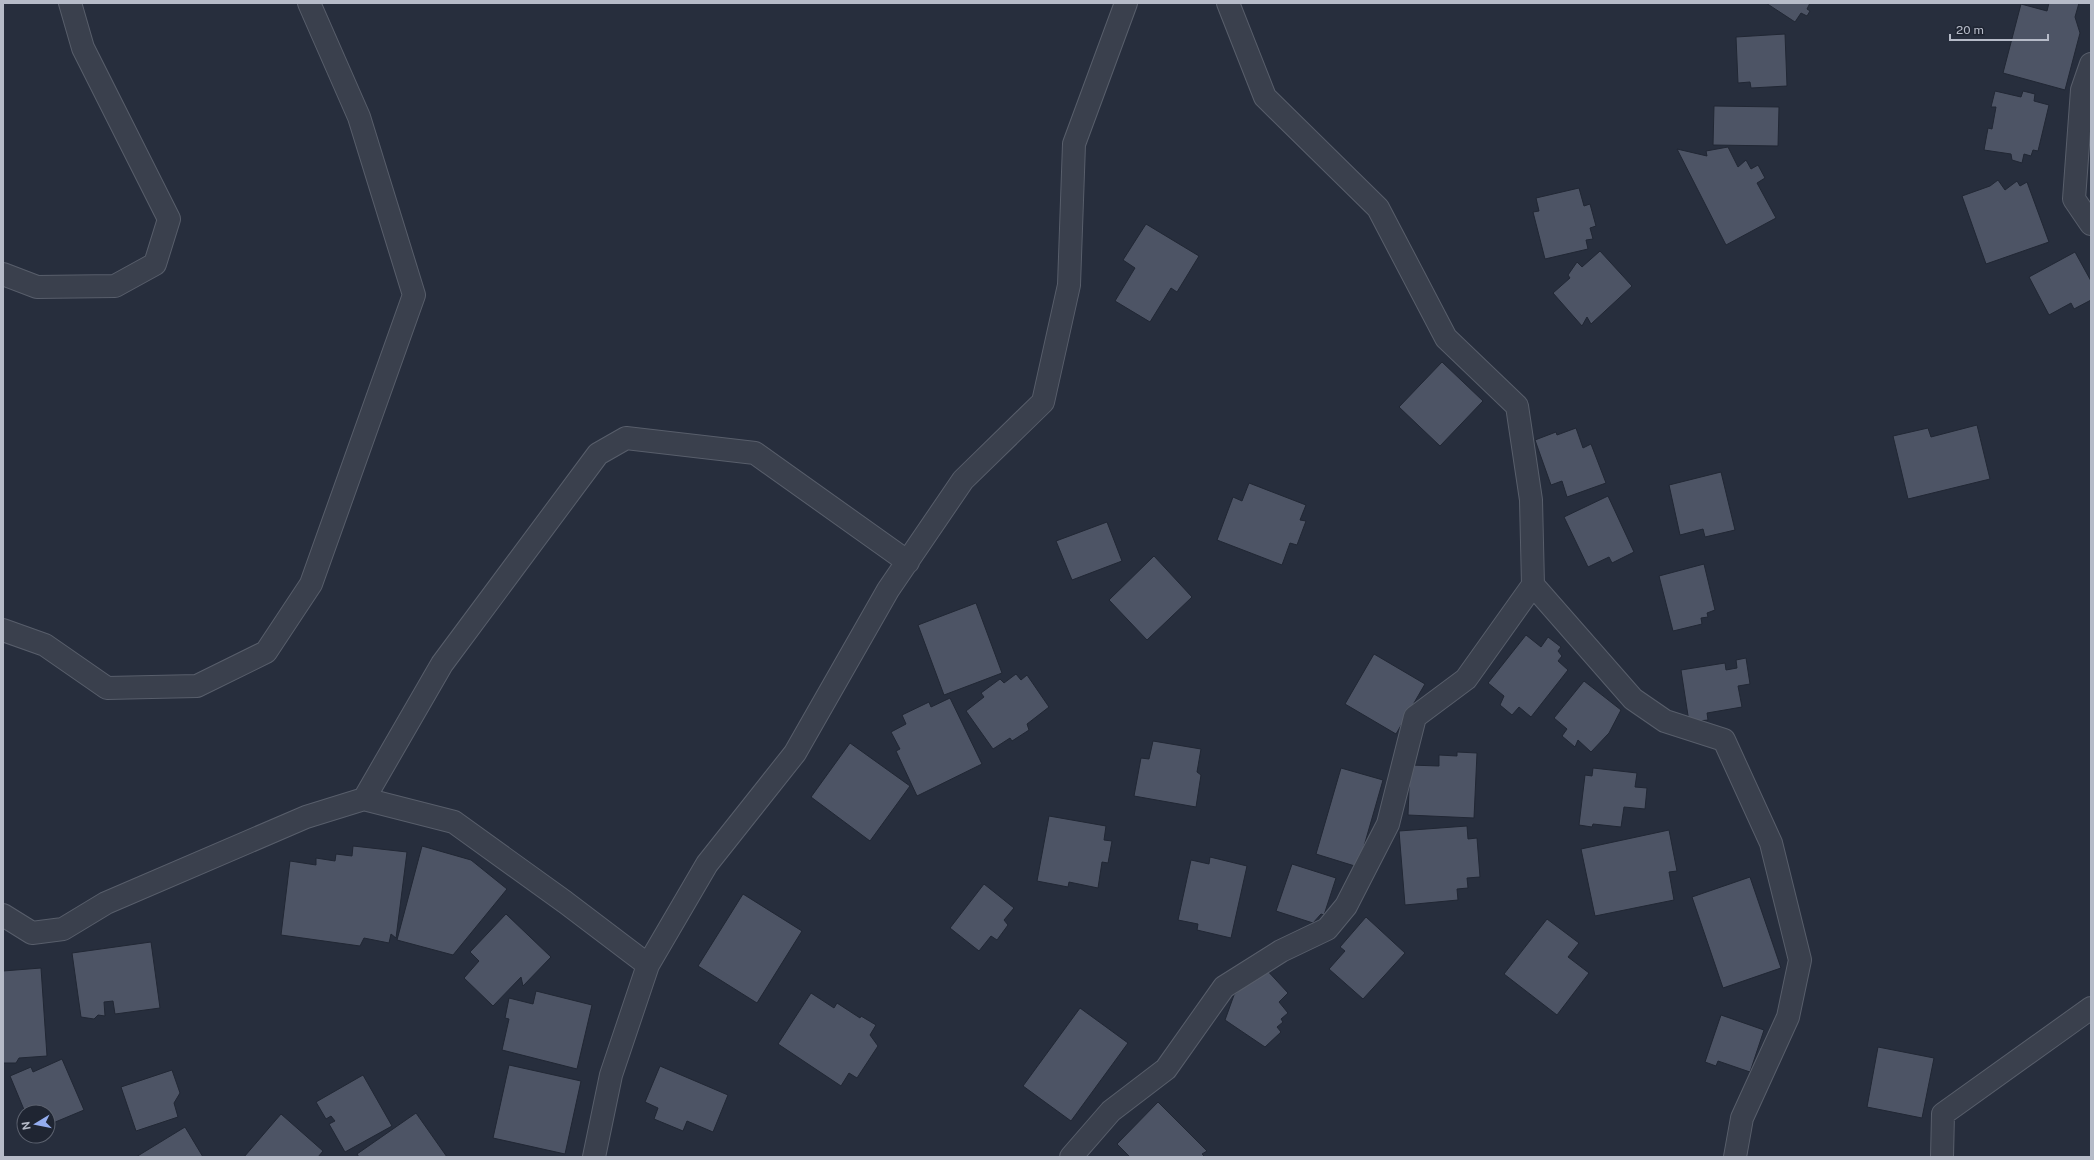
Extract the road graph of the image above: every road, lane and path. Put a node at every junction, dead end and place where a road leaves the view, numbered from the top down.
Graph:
1 (70, 3) edge
2 (309, 3) edge
3 (1126, 3) edge
4 (1228, 3) edge
5 (2091, 64) edge
6 (2091, 224) edge
7 (3, 274) edge
8 (908, 562) junction
9 (1532, 585) junction
10 (3, 630) edge
11 (364, 799) junction
12 (3, 915) edge
13 (648, 965) junction
14 (2091, 1008) edge
15 (594, 1157) edge
16 (1071, 1157) edge
17 (1735, 1157) edge
18 (1942, 1157) edge

1 - 7 street
2 - 10 street
3 - 8 street
4 - 9 street
5 - 6 street
8 - 11 street
8 - 13 street
9 - 16 street
9 - 17 street
11 - 12 street
11 - 13 street
13 - 15 street
14 - 18 street

